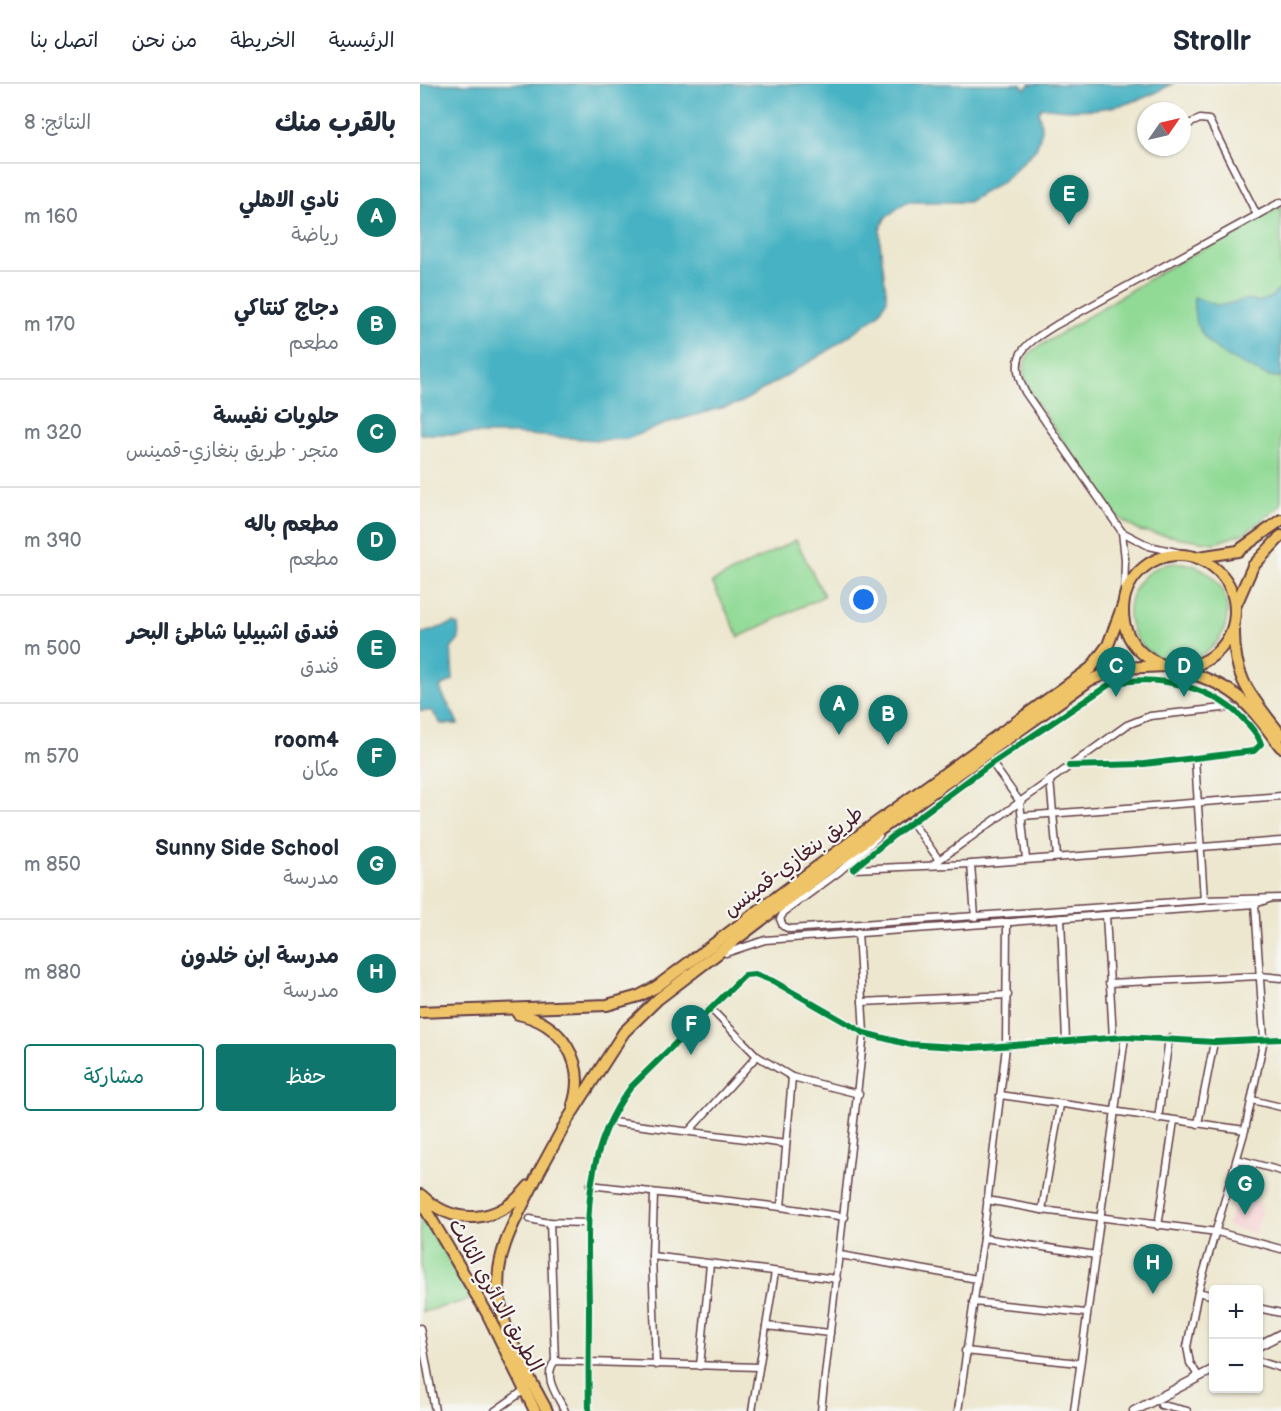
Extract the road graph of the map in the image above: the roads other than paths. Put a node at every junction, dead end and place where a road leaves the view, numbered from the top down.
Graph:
1 (1191, 122) edge
2 (1281, 202) edge
3 (1257, 215) junction
4 (1281, 520) edge
5 (1122, 532) junction
6 (1281, 536) edge
7 (1185, 554) junction
8 (1198, 557) junction
9 (1123, 602) junction
10 (1235, 607) junction
11 (1235, 620) junction
12 (1169, 666) junction
13 (1232, 706) junction
14 (1281, 735) edge
15 (1281, 747) edge
16 (1195, 759) junction
17 (992, 763) junction
18 (1068, 766) junction
19 (1050, 780) junction
20 (1281, 796) edge
21 (1020, 802) junction
22 (1199, 802) junction
23 (1053, 813) junction
24 (1022, 816) junction
25 (912, 822) junction
26 (890, 823) junction
27 (1281, 841) edge
28 (1202, 845) junction
29 (1057, 857) junction
30 (939, 860) junction
31 (1026, 860) junction
32 (971, 864) junction
33 (931, 866) junction
34 (853, 869) junction
35 (840, 871) junction
36 (1281, 898) edge
37 (1270, 899) junction
38 (1204, 900) junction
39 (1140, 904) junction
40 (1255, 904) junction
41 (1124, 906) junction
42 (1140, 913) junction
43 (1124, 914) junction
44 (1106, 915) junction
45 (975, 917) junction
46 (1061, 918) junction
47 (1007, 922) junction
48 (857, 925) junction
49 (858, 933) junction
50 (706, 960) junction
51 (1260, 976) junction
52 (1281, 978) edge
53 (1109, 983) junction
54 (1008, 995) junction
55 (862, 1002) junction
56 (710, 1008) junction
57 (502, 1011) junction
58 (422, 1013) edge
59 (864, 1033) junction
60 (1125, 1037) junction
61 (1113, 1038) junction
62 (1169, 1038) junction
63 (1264, 1039) junction
64 (1281, 1039) edge
65 (1066, 1041) junction
66 (1214, 1042) junction
67 (1006, 1047) junction
68 (757, 1056) junction
69 (792, 1077) junction
70 (859, 1094) junction
71 (1000, 1095) junction
72 (1252, 1100) junction
73 (1060, 1105) junction
74 (1281, 1107) edge
75 (1117, 1111) junction
76 (568, 1119) junction
77 (1158, 1119) junction
78 (1174, 1121) junction
79 (612, 1122) junction
80 (1198, 1124) junction
81 (1245, 1130) junction
82 (689, 1131) junction
83 (786, 1144) junction
84 (1237, 1159) junction
85 (1281, 1171) edge
86 (538, 1174) junction
87 (590, 1185) junction
88 (420, 1194) edge
89 (654, 1194) junction
90 (420, 1200) edge
91 (987, 1200) junction
92 (781, 1207) junction
93 (1042, 1210) junction
94 (845, 1217) junction
95 (530, 1219) dead end
96 (1101, 1219) junction
97 (550, 1222) junction
98 (588, 1223) junction
99 (1158, 1226) junction
100 (1217, 1232) junction
101 (983, 1238) junction
102 (1281, 1249) edge
103 (840, 1255) junction
104 (1096, 1255) junction
105 (652, 1257) junction
106 (710, 1264) junction
107 (775, 1272) junction
108 (977, 1279) junction
109 (837, 1280) junction
110 (1198, 1292) junction
111 (1209, 1295) edge
112 (973, 1302) junction
113 (1263, 1309) edge
114 (1086, 1313) junction
115 (1281, 1313) edge
116 (766, 1326) junction
117 (420, 1328) edge
118 (830, 1333) junction
119 (1281, 1334) edge
120 (1263, 1343) edge
121 (965, 1351) junction
122 (589, 1360) junction
123 (555, 1361) junction
124 (1263, 1363) edge
125 (1079, 1364) junction
126 (656, 1365) junction
127 (700, 1366) junction
128 (759, 1367) junction
129 (1281, 1368) edge
130 (1209, 1372) edge
131 (1199, 1377) junction
132 (529, 1387) junction
133 (1161, 1405) edge
134 (435, 1410) edge
135 (426, 1411) edge
136 (495, 1411) edge
137 (536, 1411) edge
138 (547, 1411) edge
139 (565, 1411) edge
140 (589, 1411) edge
141 (752, 1411) edge
142 (821, 1411) edge
143 (958, 1411) edge
144 (1074, 1411) edge
145 (1134, 1411) edge
146 (1187, 1411) edge

1 - 3 street
2 - 3 street
3 - 5 street
4 - 8 main road
5 - 7 street
5 - 9 street
6 - 10 main road
7 - 8 main road
7 - 9 main road
8 - 10 main road
9 - 12 main road
9 - 57 main road, طريق بنغازي-قمينس
10 - 11 main road
11 - 12 main road
11 - 14 main road
12 - 15 main road
12 - 26 main road
13 - 16 street
13 - 17 street
13 - 18 street
16 - 18 street
16 - 22 street
17 - 21 street
17 - 25 street
18 - 19 street
19 - 21 street
19 - 23 street
20 - 22 street
21 - 24 street
21 - 30 street
22 - 23 street
22 - 28 street
23 - 24 street
23 - 29 street
24 - 31 street
25 - 30 street
25 - 34 street
26 - 35 street
26 - 50 main road
27 - 28 street
28 - 29 street
28 - 38 street
29 - 31 street
30 - 33 street
31 - 32 street
32 - 33 street
32 - 45 street
33 - 34 street
34 - 35 street
35 - 48 street
36 - 37 street
37 - 38 street
37 - 40 street
38 - 39 street
39 - 41 street
39 - 42 street
40 - 42 street
40 - 51 street
41 - 43 street
41 - 45 street
42 - 43 street
43 - 44 street
44 - 46 street
44 - 53 street
45 - 48 street
46 - 47 street
46 - 65 street
47 - 49 street
47 - 54 street
48 - 49 street
49 - 50 street
49 - 55 street
50 - 76 main road
51 - 52 street
51 - 53 street
51 - 63 street
53 - 61 street
54 - 55 street
54 - 67 street
55 - 59 street
56 - 59 street
56 - 68 street
56 - 79 street
57 - 58 main road, طريق بنغازي-قمينس
57 - 76 main road
59 - 67 street
59 - 70 street
60 - 61 street
60 - 62 street
60 - 75 street
61 - 65 street
62 - 66 street
62 - 77 street
63 - 64 street
63 - 66 street
63 - 72 street
65 - 67 street
66 - 80 street
67 - 71 street
68 - 69 street
68 - 82 street
69 - 70 street
69 - 83 street
70 - 94 street
71 - 73 street
71 - 91 street
72 - 74 street
72 - 81 street
73 - 75 street
73 - 93 street
75 - 77 street
75 - 96 street
76 - 86 main road
77 - 78 street
78 - 80 street
78 - 99 street
79 - 82 street
79 - 87 street
80 - 81 street
81 - 84 street
82 - 83 street
83 - 92 street
84 - 85 street
84 - 100 street
86 - 88 main road
86 - 132 main road, الطريق الدائري الثالث
87 - 89 street
87 - 98 street
89 - 92 street
89 - 105 street
90 - 132 main road, الطريق الدائري الثالث
91 - 93 street
91 - 101 street
92 - 94 street
93 - 96 street
94 - 103 street
95 - 97 street
96 - 99 street
96 - 104 street
97 - 98 street
97 - 123 street
98 - 122 street
99 - 100 street
100 - 102 street
100 - 110 street
101 - 104 street
101 - 108 street
103 - 108 street
103 - 109 street
104 - 114 street
105 - 106 street
105 - 126 street
106 - 107 street
106 - 127 street
107 - 109 street
107 - 116 street
108 - 112 street
109 - 118 street
110 - 111 street
110 - 131 street
112 - 114 street
112 - 121 street
113 - 115 street
114 - 125 street
116 - 118 street
116 - 128 street
117 - 134 street
118 - 142 street
119 - 120 street
121 - 125 street
121 - 143 street
122 - 123 street
122 - 126 street
122 - 140 street
123 - 139 street
124 - 129 street
125 - 144 street
126 - 127 street
127 - 128 street
128 - 141 street
130 - 131 street
131 - 133 street
132 - 136 street
132 - 137 main road, الطريق الدائري الثالث
132 - 138 main road, الطريق الدائري الثالث
133 - 145 street
133 - 146 street
134 - 135 street

